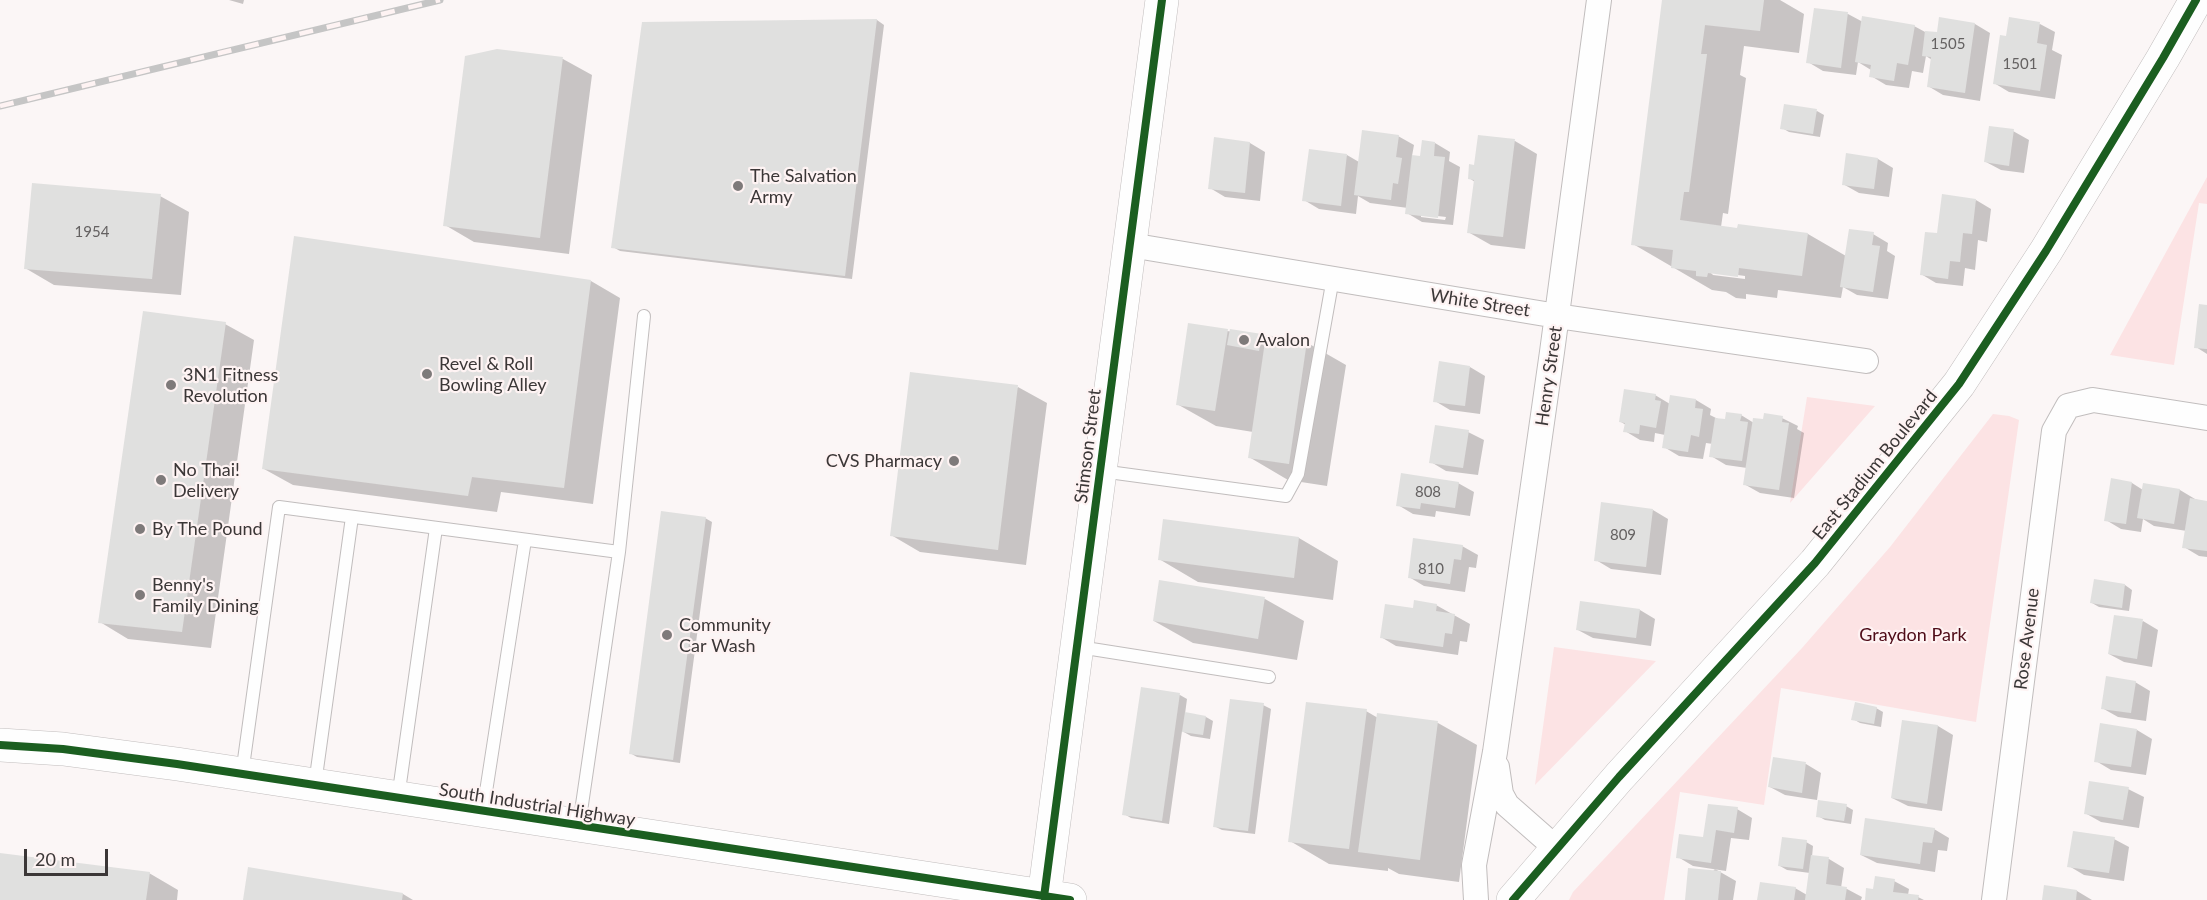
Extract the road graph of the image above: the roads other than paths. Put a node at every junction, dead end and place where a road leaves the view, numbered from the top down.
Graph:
1 (1162, 0) edge
2 (1599, 0) edge
3 (2196, 0) edge
4 (1130, 245) junction
5 (1333, 278) junction
6 (644, 316) dead end
7 (1557, 316) junction
8 (1866, 361) dead end
9 (2207, 418) edge
10 (1100, 471) junction
11 (352, 517) junction
12 (436, 528) junction
13 (525, 540) junction
14 (619, 552) junction
15 (1077, 647) junction
16 (1269, 677) dead end
17 (0, 745) edge
18 (1495, 752) junction
19 (242, 775) junction
20 (315, 786) junction
21 (398, 799) junction
22 (483, 812) junction
23 (579, 826) junction
24 (1557, 849) junction
25 (1057, 898) edge
26 (1476, 900) edge
27 (1513, 900) edge
28 (1994, 900) edge

1 - 4 street, Stimson Street
2 - 7 street, Henry Street
3 - 24 street, East Stadium Boulevard
4 - 5 street, White Street
4 - 10 street, Stimson Street
5 - 7 street, White Street
5 - 10 lane
6 - 14 lane
7 - 8 street, White Street
7 - 18 street, Henry Street
9 - 28 street, Rose Avenue
10 - 15 street, Stimson Street
11 - 12 lane
11 - 19 lane
11 - 20 lane
12 - 13 lane
12 - 21 lane
13 - 14 lane
13 - 22 lane
14 - 23 lane
15 - 16 lane
15 - 25 street, Stimson Street
17 - 19 street, South Industrial Highway
18 - 24 street, Henry Street
18 - 26 street, Henry Street
19 - 20 street, South Industrial Highway
20 - 21 street, South Industrial Highway
21 - 22 street, South Industrial Highway
22 - 23 street, South Industrial Highway
23 - 25 street, South Industrial Highway
24 - 27 street, East Stadium Boulevard

